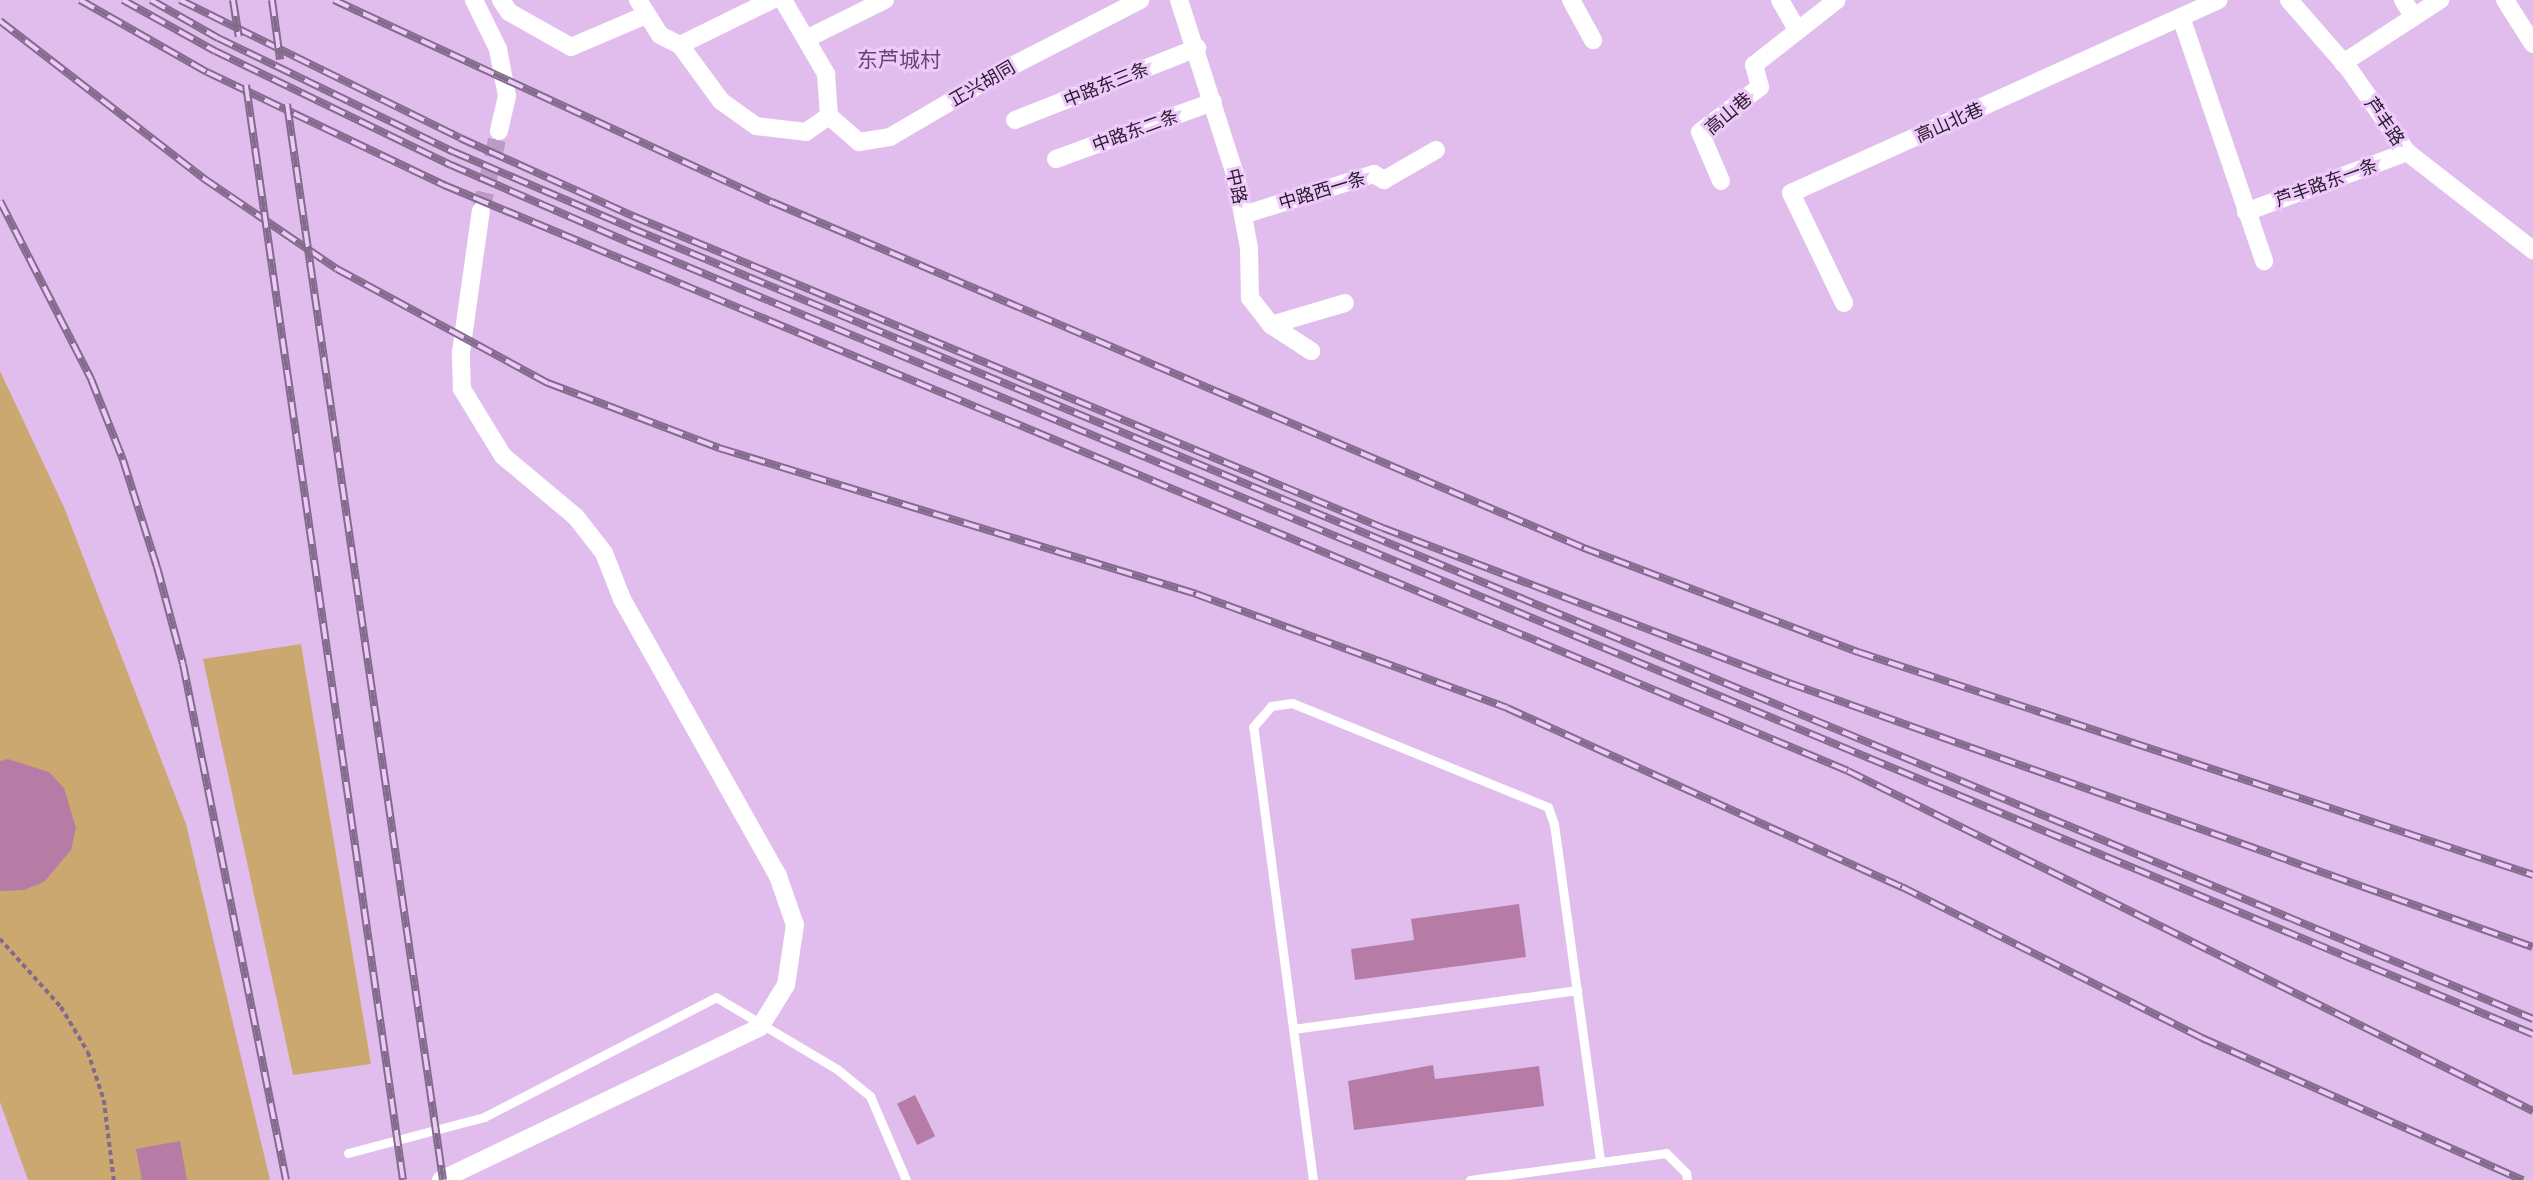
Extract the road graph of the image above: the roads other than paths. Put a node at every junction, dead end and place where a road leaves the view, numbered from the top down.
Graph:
1 (474, 0) edge
2 (500, 0) edge
3 (772, 0) edge
4 (783, 0) edge
5 (885, 0) edge
6 (1140, 0) edge
7 (1179, 0) edge
8 (1571, 0) edge
9 (1780, 0) edge
10 (1837, 0) edge
11 (2218, 0) edge
12 (2289, 0) edge
13 (2403, 0) edge
14 (2441, 0) edge
15 (2505, 0) edge
16 (642, 7) edge
17 (2181, 17) junction
18 (2414, 17) junction
19 (1797, 30) junction
20 (806, 39) junction
21 (1593, 40) dead end
22 (2533, 44) edge
23 (680, 45) junction
24 (1197, 48) junction
25 (2343, 63) junction
26 (1213, 102) junction
27 (829, 116) junction
28 (1016, 120) dead end
29 (499, 131) tunnel mouth
30 (1436, 150) dead end
31 (2407, 152) junction
32 (1056, 159) dead end
33 (1721, 181) dead end
34 (481, 210) tunnel mouth
35 (2246, 212) junction
36 (1243, 215) junction
37 (2533, 250) edge
38 (2264, 261) dead end
39 (1345, 303) dead end
40 (1844, 303) dead end
41 (1271, 325) junction
42 (1311, 351) dead end
43 (1577, 990) junction
44 (760, 1027) junction
45 (1293, 1029) junction
46 (348, 1153) dead end
47 (1600, 1162) junction
48 (441, 1180) edge
49 (906, 1180) edge
50 (1313, 1180) edge
51 (1469, 1180) edge
52 (1687, 1180) edge

1 - 29 street
2 - 16 street
3 - 23 street
4 - 20 street
5 - 20 street
6 - 27 street, 正兴胡同
7 - 24 street, 中路
8 - 21 street
9 - 19 street
10 - 19 street, 高山巷
11 - 17 street, 高山北巷
12 - 25 street, 芦丰路
13 - 18 street
14 - 18 street
15 - 22 street
16 - 23 street
17 - 35 street
17 - 40 street, 高山北巷
18 - 25 street
19 - 33 street, 高山巷
20 - 27 street
23 - 27 street
24 - 26 street, 中路
24 - 28 street, 中路东三条
25 - 31 street, 芦丰路
26 - 32 street, 中路东二条
26 - 36 street, 中路
30 - 36 street, 中路西一条
31 - 35 street, 芦丰路东一条
31 - 37 street, 芦丰路
34 - 44 street
35 - 38 street
36 - 41 street, 中路
39 - 41 street
41 - 42 street, 中路
43 - 45 lane
43 - 45 lane
43 - 47 lane
44 - 46 lane
44 - 48 street
44 - 49 lane
45 - 50 lane
47 - 51 lane
47 - 52 lane

